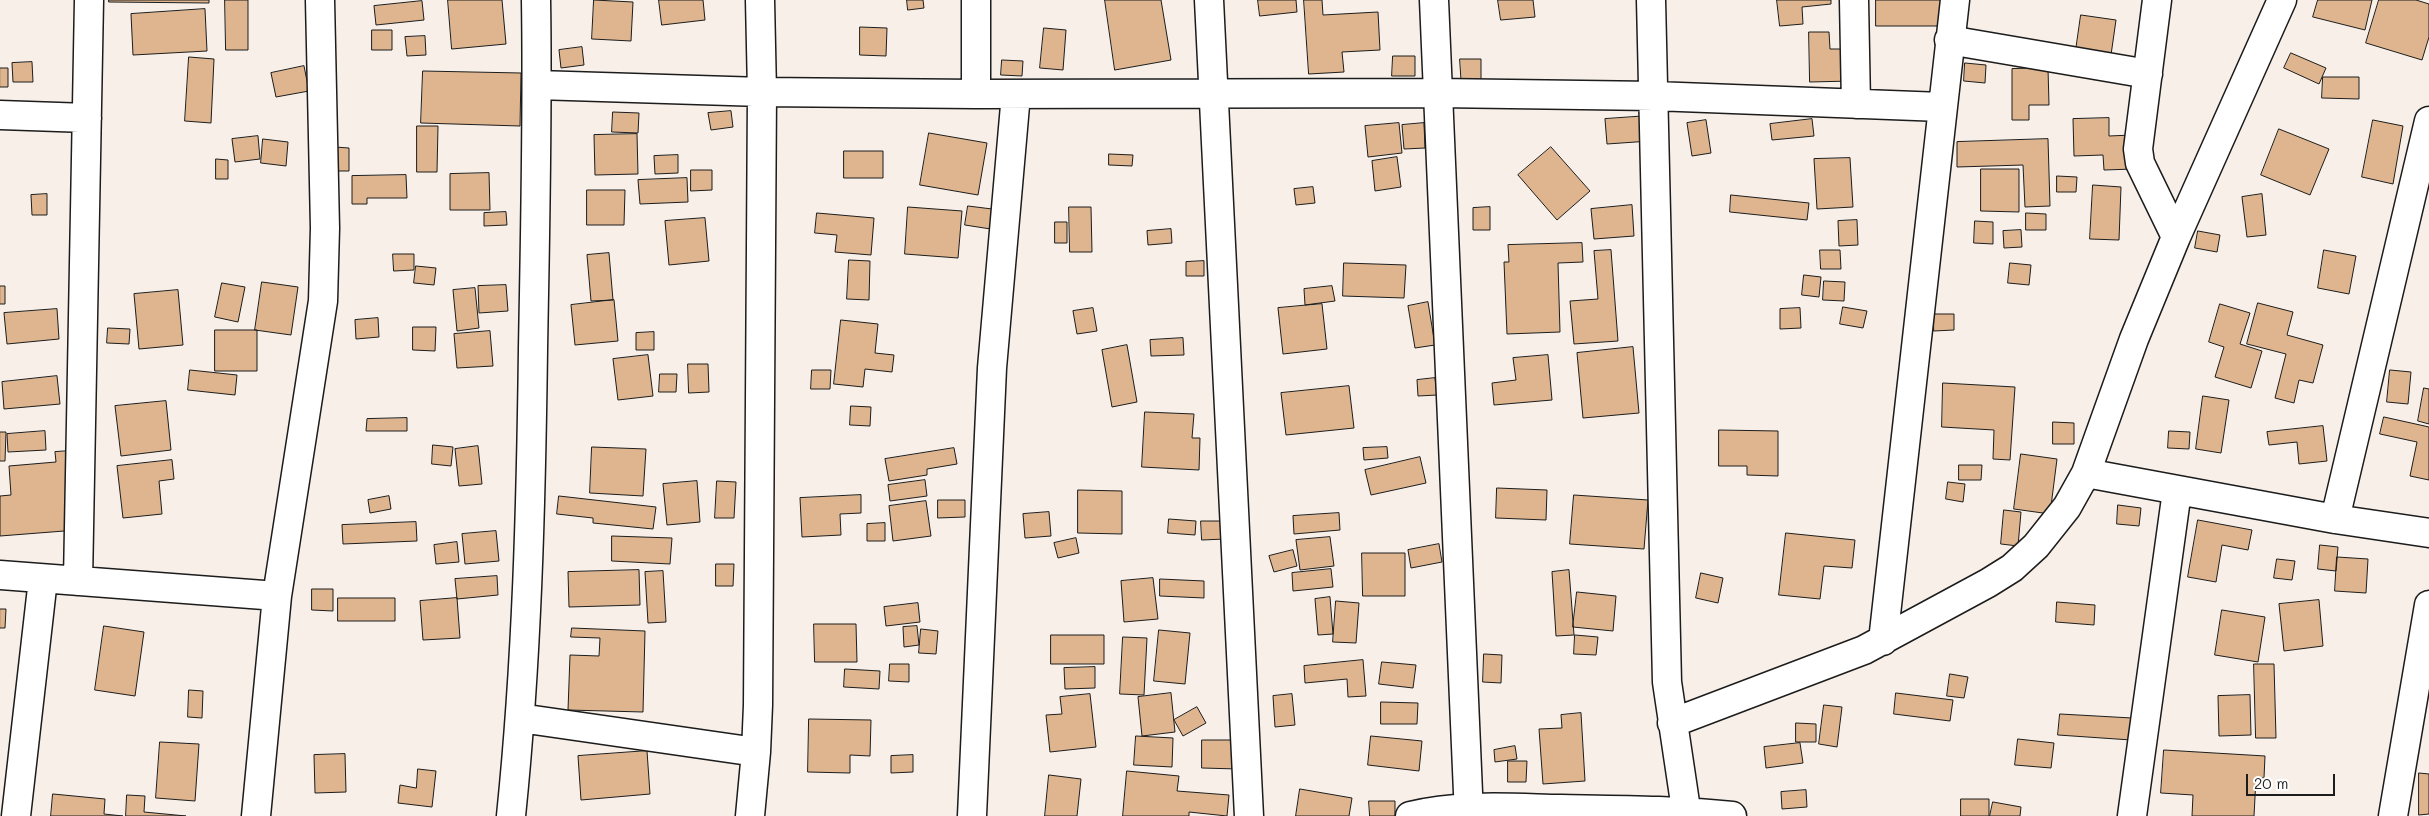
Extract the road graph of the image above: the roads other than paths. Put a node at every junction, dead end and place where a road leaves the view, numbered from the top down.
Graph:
1 (89, 0) edge
2 (320, 0) edge
3 (536, 0) edge
4 (760, 0) edge
5 (976, 0) edge
6 (1209, 0) edge
7 (1434, 0) edge
8 (1651, 0) edge
9 (1854, 0) edge
10 (1955, 0) edge
11 (2157, 0) edge
12 (2282, 0) edge
13 (1949, 40) junction
14 (2148, 74) junction
15 (537, 85) junction
16 (762, 92) junction
17 (1212, 93) junction
18 (1438, 93) junction
19 (976, 94) junction
20 (1016, 94) junction
21 (1654, 96) junction
22 (1856, 104) junction
23 (1942, 108) junction
24 (0, 116) edge
25 (87, 118) junction
26 (2429, 121) edge
27 (2176, 237) junction
28 (2086, 473) junction
29 (2177, 491) junction
30 (2335, 519) junction
31 (2429, 534) edge
32 (0, 575) edge
33 (43, 579) junction
34 (78, 581) junction
35 (278, 596) junction
36 (2429, 605) edge
37 (1883, 641) junction
38 (520, 718) junction
39 (1672, 723) junction
40 (756, 752) junction
41 (1470, 812) edge
42 (1687, 814) edge
43 (16, 816) edge
44 (256, 816) edge
45 (511, 816) edge
46 (750, 816) edge
47 (972, 816) edge
48 (1249, 816) edge
49 (1410, 816) edge
50 (1732, 816) edge
51 (2132, 816) edge
52 (2392, 816) edge

1 - 25 street
2 - 35 street
3 - 15 street
4 - 16 street
5 - 19 street
6 - 17 street
7 - 18 street
8 - 21 street
9 - 22 street
10 - 13 street
11 - 14 street
12 - 27 street
13 - 14 street
13 - 23 street
14 - 27 street
15 - 16 street
15 - 38 street
16 - 19 street
16 - 40 street
17 - 18 street
17 - 20 street
17 - 48 street
18 - 21 street
18 - 41 street
19 - 20 street
20 - 47 street
21 - 22 street
21 - 39 street
22 - 23 street
23 - 37 street
24 - 25 street
25 - 34 street
26 - 30 street
27 - 28 street
28 - 29 street
28 - 37 street
29 - 30 street
29 - 51 street
30 - 31 street
32 - 33 street
33 - 34 street
33 - 43 street
34 - 35 street
35 - 44 street
36 - 52 street
37 - 39 street
38 - 40 street
38 - 45 street
39 - 42 street
40 - 46 street
41 - 42 street
41 - 49 street
42 - 50 street

